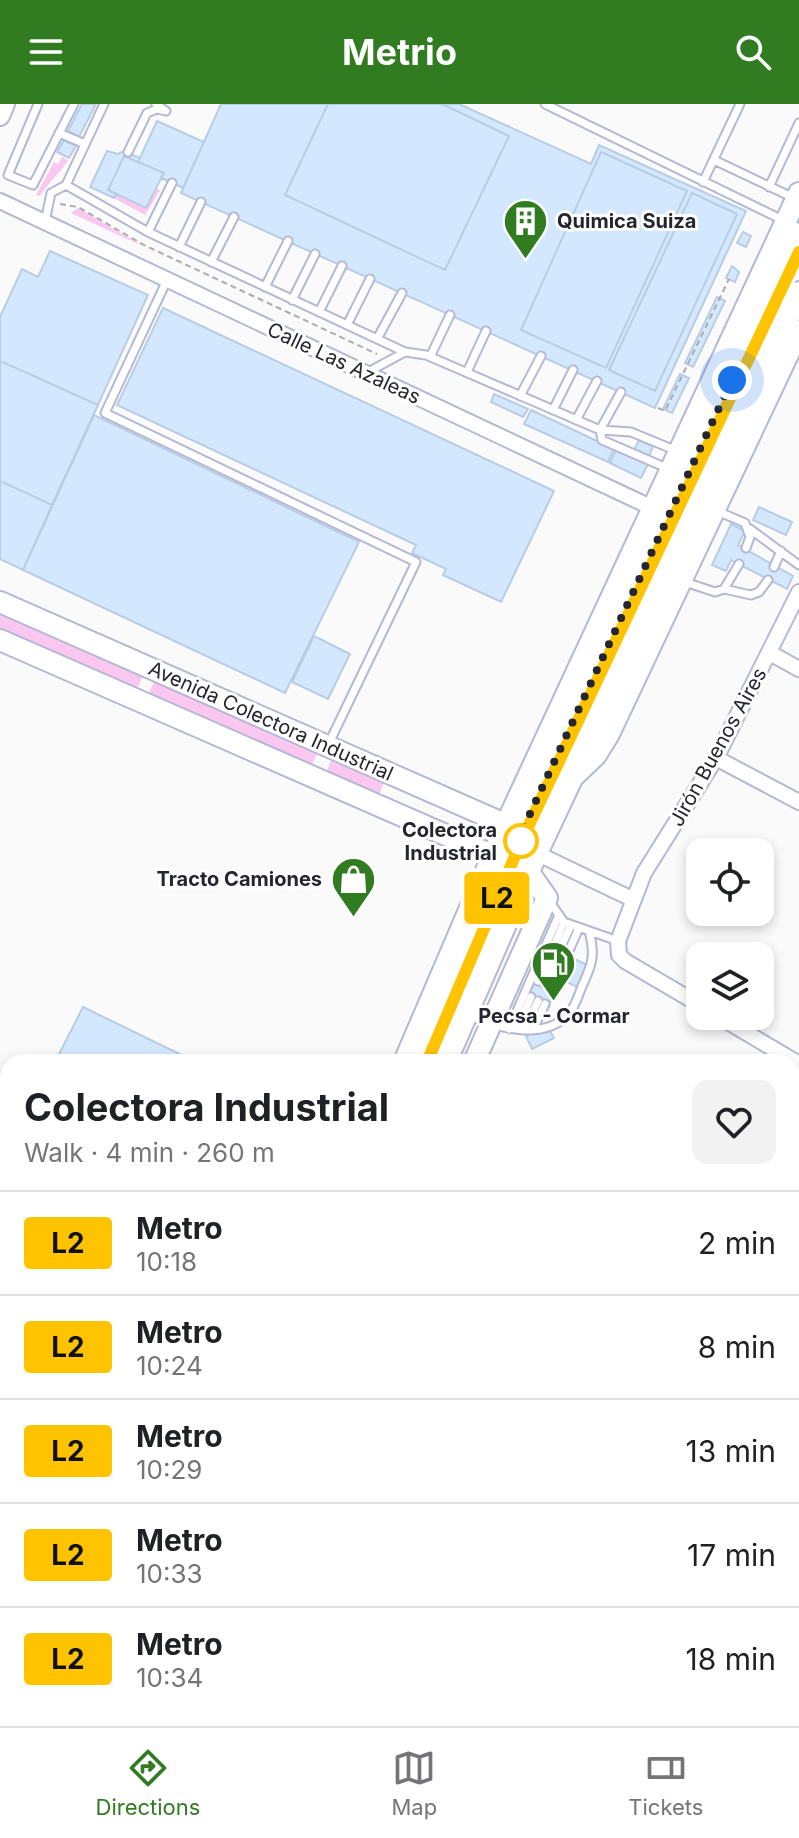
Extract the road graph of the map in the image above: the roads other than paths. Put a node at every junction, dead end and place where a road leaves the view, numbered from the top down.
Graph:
1 (5, 104) edge
2 (38, 104) edge
3 (74, 104) edge
4 (104, 104) edge
5 (156, 104) edge
6 (545, 104) edge
7 (740, 104) edge
8 (0, 116) edge
9 (799, 123) edge
10 (59, 133) junction
11 (85, 144) junction
12 (128, 152) dead end
13 (714, 160) junction
14 (703, 182) junction
15 (172, 183) dead end
16 (66, 185) junction
17 (769, 187) junction
18 (798, 196) edge
19 (0, 201) edge
20 (201, 202) dead end
21 (234, 217) dead end
22 (45, 222) junction
23 (795, 229) edge
24 (148, 232) junction
25 (288, 241) dead end
26 (179, 247) junction
27 (315, 254) dead end
28 (211, 262) junction
29 (342, 266) dead end
30 (793, 266) edge
31 (370, 279) dead end
32 (167, 280) junction
33 (265, 287) junction
34 (402, 293) dead end
35 (799, 293) edge
36 (292, 300) junction
37 (319, 312) junction
38 (450, 315) dead end
39 (347, 325) junction
40 (486, 331) dead end
41 (799, 331) edge
42 (377, 339) junction
43 (405, 352) junction
44 (541, 356) dead end
45 (430, 357) junction
46 (573, 370) dead end
47 (467, 372) junction
48 (366, 373) junction
49 (597, 381) dead end
50 (621, 392) dead end
51 (520, 396) junction
52 (553, 410) junction
53 (576, 420) junction
54 (600, 430) junction
55 (675, 461) junction
56 (707, 507) junction
57 (670, 516) junction
58 (750, 529) junction
59 (746, 548) dead end
60 (781, 551) junction
61 (739, 564) dead end
62 (799, 565) edge
63 (774, 567) dead end
64 (673, 578) junction
65 (768, 580) dead end
66 (724, 589) junction
67 (799, 592) edge
68 (0, 602) edge
69 (0, 640) edge
70 (770, 653) junction
71 (149, 667) junction
72 (799, 669) edge
73 (134, 699) junction
74 (326, 744) junction
75 (716, 758) junction
76 (309, 776) junction
77 (799, 802) edge
78 (519, 848) junction
79 (632, 899) junction
80 (564, 918) junction
81 (589, 931) junction
82 (618, 941) junction
83 (552, 968) joint
84 (686, 997) edge
85 (538, 1001) dead end
86 (456, 1009) junction
87 (515, 1028) junction
88 (742, 1030) edge
89 (408, 1054) edge
90 (427, 1054) edge
91 (447, 1054) edge
92 (484, 1054) edge
93 (782, 1054) edge

1 - 8 street
2 - 10 lane
3 - 10 lane
4 - 11 lane
5 - 12 lane
6 - 14 lane
7 - 13 lane
9 - 17 lane
10 - 11 lane
11 - 16 lane
13 - 14 lane
13 - 17 lane
14 - 23 lane
15 - 24 lane
16 - 22 lane
16 - 24 lane
17 - 18 lane
18 - 23 main road
19 - 22 street, Calle Las Azaleas
20 - 26 lane
21 - 28 lane
22 - 32 street, Calle Las Azaleas
23 - 30 main road
23 - 55 main road
24 - 26 lane
25 - 33 lane
26 - 28 lane
27 - 36 lane
28 - 33 lane
29 - 37 lane
30 - 57 main road
31 - 39 lane
32 - 48 street, Calle Las Azaleas
32 - 74 lane
33 - 36 lane
34 - 42 lane
35 - 56 main road
36 - 37 lane
37 - 39 lane
38 - 45 lane
39 - 42 lane
40 - 47 lane
41 - 56 main road
42 - 43 lane
43 - 45 lane
43 - 48 lane
44 - 51 lane
45 - 47 lane
46 - 52 lane
47 - 51 lane
48 - 57 street, Calle Las Azaleas
49 - 53 lane
50 - 54 lane
51 - 52 lane
52 - 53 lane
53 - 54 lane
54 - 55 lane
54 - 55 lane
55 - 57 main road
56 - 57 main road
56 - 58 lane
56 - 64 main road
57 - 64 main road
57 - 78 main road
58 - 59 lane
58 - 60 lane
60 - 62 lane
60 - 63 lane
61 - 66 lane
64 - 66 lane
64 - 78 main road
65 - 66 lane
67 - 70 street, Jirón Buenos Aires
68 - 71 main road, Avenida Colectora Industrial
69 - 73 main road, Avenida Colectora Industrial
70 - 72 street
70 - 75 street, Jirón Buenos Aires
71 - 73 main road
71 - 74 main road, Avenida Colectora Industrial
73 - 76 main road, Avenida Colectora Industrial
74 - 76 main road
74 - 78 main road, Avenida Colectora Industrial
75 - 77 street
75 - 79 street, Jirón Buenos Aires
76 - 78 main road, Avenida Colectora Industrial
78 - 79 street
78 - 80 main road
78 - 86 main road
78 - 89 main road
79 - 82 street, Jirón Buenos Aires
80 - 80 lane
80 - 81 lane
80 - 87 main road
81 - 82 lane
81 - 87 lane
82 - 84 street
83 - 83 lane
85 - 87 lane
86 - 87 lane
86 - 90 main road
86 - 91 main road
87 - 92 main road
88 - 93 street

